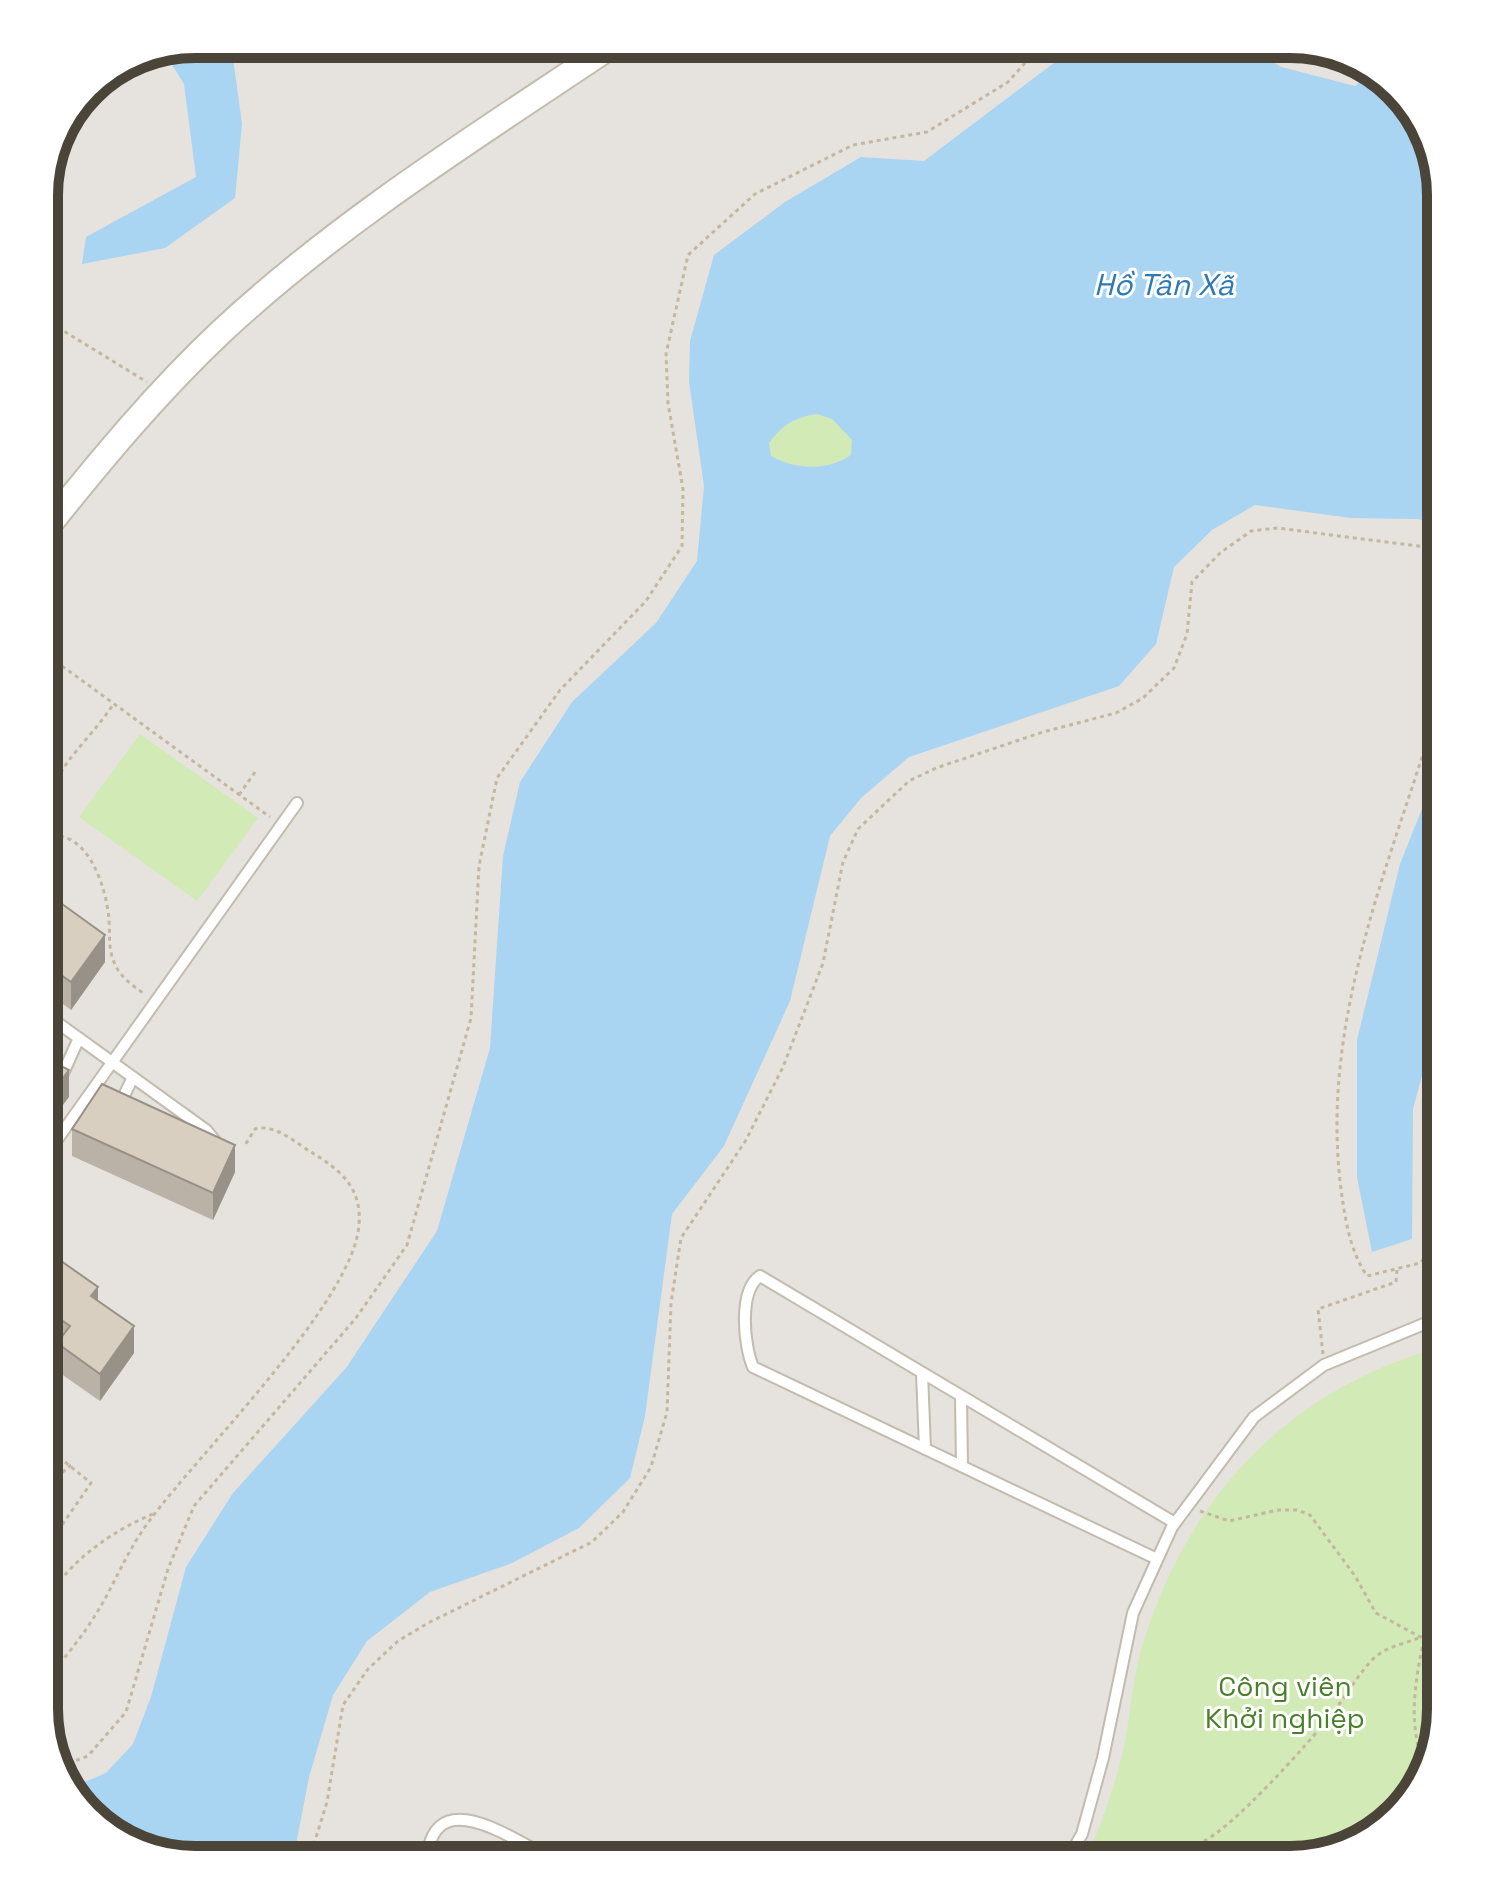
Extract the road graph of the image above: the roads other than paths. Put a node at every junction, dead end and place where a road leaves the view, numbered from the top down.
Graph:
1 (594, 58) edge
2 (58, 514) edge
3 (297, 803) dead end
4 (58, 1023) edge
5 (79, 1038) junction
6 (111, 1061) junction
7 (133, 1077) junction
8 (60, 1081) edge
9 (119, 1106) edge
10 (58, 1138) edge
11 (216, 1155) edge
12 (1427, 1322) edge
13 (922, 1373) junction
14 (961, 1397) junction
15 (925, 1449) junction
16 (962, 1466) junction
17 (1175, 1523) junction
18 (1157, 1559) junction
19 (430, 1846) edge
20 (525, 1846) edge
21 (1075, 1846) edge

1 - 2 street
3 - 6 lane
4 - 5 lane
5 - 6 lane
5 - 8 lane
6 - 7 lane
6 - 10 lane
7 - 9 lane
7 - 11 lane
12 - 17 lane
13 - 14 lane
13 - 15 lane
13 - 15 lane
14 - 16 lane
14 - 17 lane
15 - 16 lane
16 - 18 lane
17 - 18 lane
18 - 21 lane
19 - 20 lane

